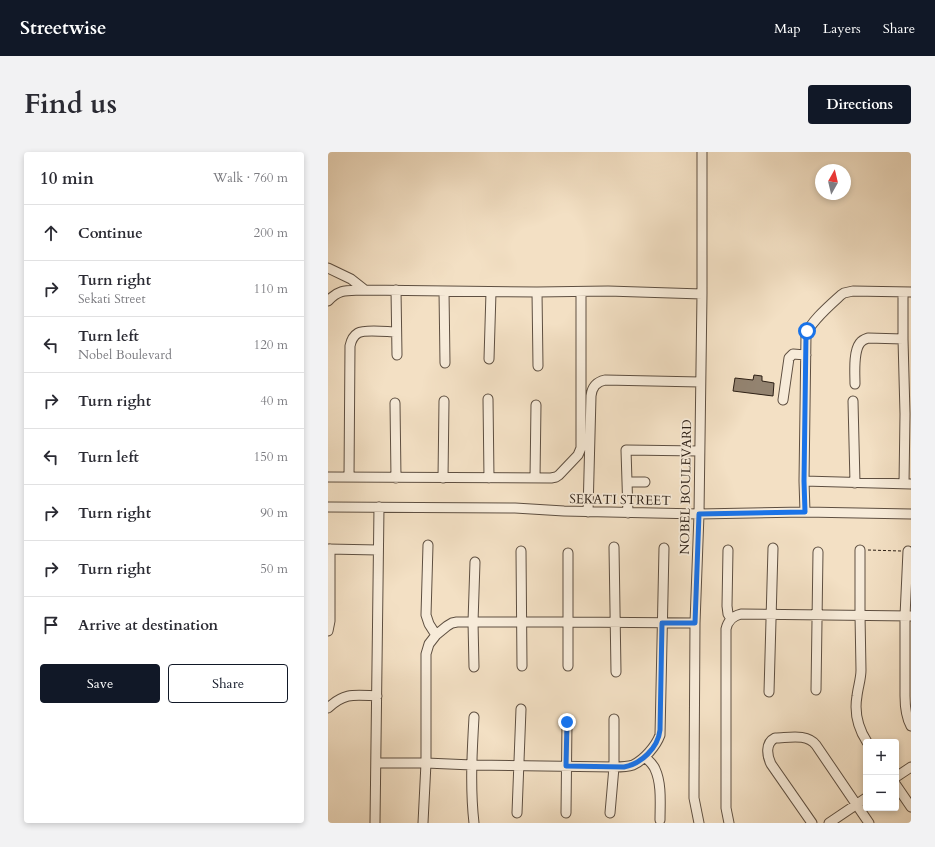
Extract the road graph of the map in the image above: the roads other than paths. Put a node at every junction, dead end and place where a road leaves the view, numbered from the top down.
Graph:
1 (702, 152) edge
2 (328, 268) edge
3 (365, 290) junction
4 (396, 290) junction
5 (444, 291) junction
6 (491, 292) junction
7 (537, 292) junction
8 (581, 292) junction
9 (907, 292) edge
10 (702, 294) junction
11 (328, 301) edge
12 (396, 332) junction
13 (903, 339) junction
14 (397, 355) dead end
15 (806, 355) junction
16 (489, 359) dead end
17 (445, 363) dead end
18 (538, 366) dead end
19 (700, 382) junction
20 (855, 384) dead end
21 (488, 399) dead end
22 (444, 400) dead end
23 (783, 400) dead end
24 (853, 401) dead end
25 (396, 403) dead end
26 (536, 405) dead end
27 (699, 451) junction
28 (328, 477) edge
29 (349, 477) junction
30 (396, 478) junction
31 (443, 478) junction
32 (489, 478) junction
33 (535, 478) junction
34 (804, 481) junction
35 (627, 482) junction
36 (645, 482) dead end
37 (855, 483) junction
38 (907, 484) edge
39 (328, 507) edge
40 (379, 507) junction
41 (588, 512) junction
42 (628, 512) junction
43 (805, 512) junction
44 (699, 514) junction
45 (911, 514) edge
46 (428, 545) dead end
47 (614, 547) dead end
48 (664, 548) dead end
49 (772, 548) dead end
50 (329, 549) edge
51 (378, 550) junction
52 (728, 550) dead end
53 (860, 550) road end
54 (521, 551) dead end
55 (908, 551) road end
56 (818, 552) dead end
57 (568, 553) dead end
58 (475, 562) dead end
59 (329, 598) edge
60 (772, 614) junction
61 (816, 615) junction
62 (860, 615) junction
63 (908, 616) edge
64 (731, 619) junction
65 (473, 622) junction
66 (522, 622) junction
67 (568, 622) junction
68 (615, 622) junction
69 (662, 623) junction
70 (695, 623) junction
71 (328, 631) edge
72 (436, 635) junction
73 (522, 666) dead end
74 (568, 666) dead end
75 (474, 668) dead end
76 (616, 672) dead end
77 (816, 690) dead end
78 (769, 692) dead end
79 (377, 696) junction
80 (328, 708) edge
81 (521, 709) dead end
82 (474, 717) dead end
83 (614, 719) dead end
84 (567, 722) dead end
85 (911, 726) edge
86 (865, 739) edge
87 (645, 756) junction
88 (376, 763) junction
89 (426, 763) junction
90 (472, 765) junction
91 (519, 766) junction
92 (566, 766) junction
93 (614, 767) junction
94 (911, 767) edge
95 (899, 775) edge
96 (899, 790) edge
97 (863, 800) edge
98 (856, 804) junction
99 (911, 807) edge
100 (517, 813) dead end
101 (566, 813) dead end
102 (610, 813) dead end
103 (660, 820) dead end
104 (375, 823) edge
105 (423, 823) edge
106 (474, 823) edge
107 (699, 823) edge
108 (729, 823) edge
109 (812, 823) edge
110 (829, 823) edge
111 (869, 823) edge

1 - 10 street, NOBEL BOULEVARD
2 - 3 street
3 - 4 street
3 - 11 street
4 - 5 street
4 - 12 street
5 - 6 street
5 - 17 street
6 - 7 street
6 - 16 street
7 - 8 street
7 - 18 street
8 - 10 street
8 - 33 street
9 - 13 street
9 - 15 street
10 - 19 street, NOBEL BOULEVARD
12 - 14 street
12 - 29 street
13 - 20 street
13 - 38 street
15 - 23 street
15 - 34 street
19 - 27 street, NOBEL BOULEVARD
19 - 41 street
21 - 32 street
22 - 31 street
24 - 37 street
25 - 30 street
26 - 33 street
27 - 35 street
27 - 44 street, NOBEL BOULEVARD
28 - 29 street
29 - 30 street
30 - 31 street
31 - 32 street
32 - 33 street
34 - 37 street
34 - 43 street
35 - 36 street
35 - 42 street
37 - 38 street
39 - 40 street, SEKATI STREET
40 - 41 street, SEKATI STREET
40 - 51 street
41 - 42 street, SEKATI STREET
42 - 44 street, SEKATI STREET
43 - 44 street, SEKATI STREET
43 - 45 street, SEKATI STREET
44 - 70 street, NOBEL BOULEVARD
46 - 72 street
47 - 68 street
48 - 69 street
49 - 60 street
50 - 51 street
50 - 59 street
51 - 79 street
52 - 64 street
53 - 62 street
54 - 66 street
55 - 63 street
56 - 61 street
57 - 67 street
58 - 65 street
59 - 71 street
60 - 61 street
60 - 64 street
60 - 78 street
61 - 62 street
61 - 77 street
62 - 63 street
62 - 86 street
63 - 85 street
64 - 108 street
65 - 66 street
65 - 72 street
65 - 75 street
66 - 67 street
66 - 73 street
67 - 68 street
67 - 74 street
68 - 69 street
68 - 76 street
69 - 70 street
69 - 87 street
70 - 107 street, NOBEL BOULEVARD
72 - 89 street
79 - 80 street
79 - 88 street
81 - 91 street
82 - 90 street
83 - 93 street
84 - 92 street
87 - 93 street
87 - 103 street
88 - 89 street
88 - 104 street
89 - 90 street
89 - 105 street
90 - 91 street
90 - 106 street
91 - 92 street
91 - 100 street
92 - 93 street
92 - 101 street
93 - 102 street
94 - 95 street
96 - 99 street
97 - 98 street
98 - 109 street
98 - 110 street
98 - 111 street

